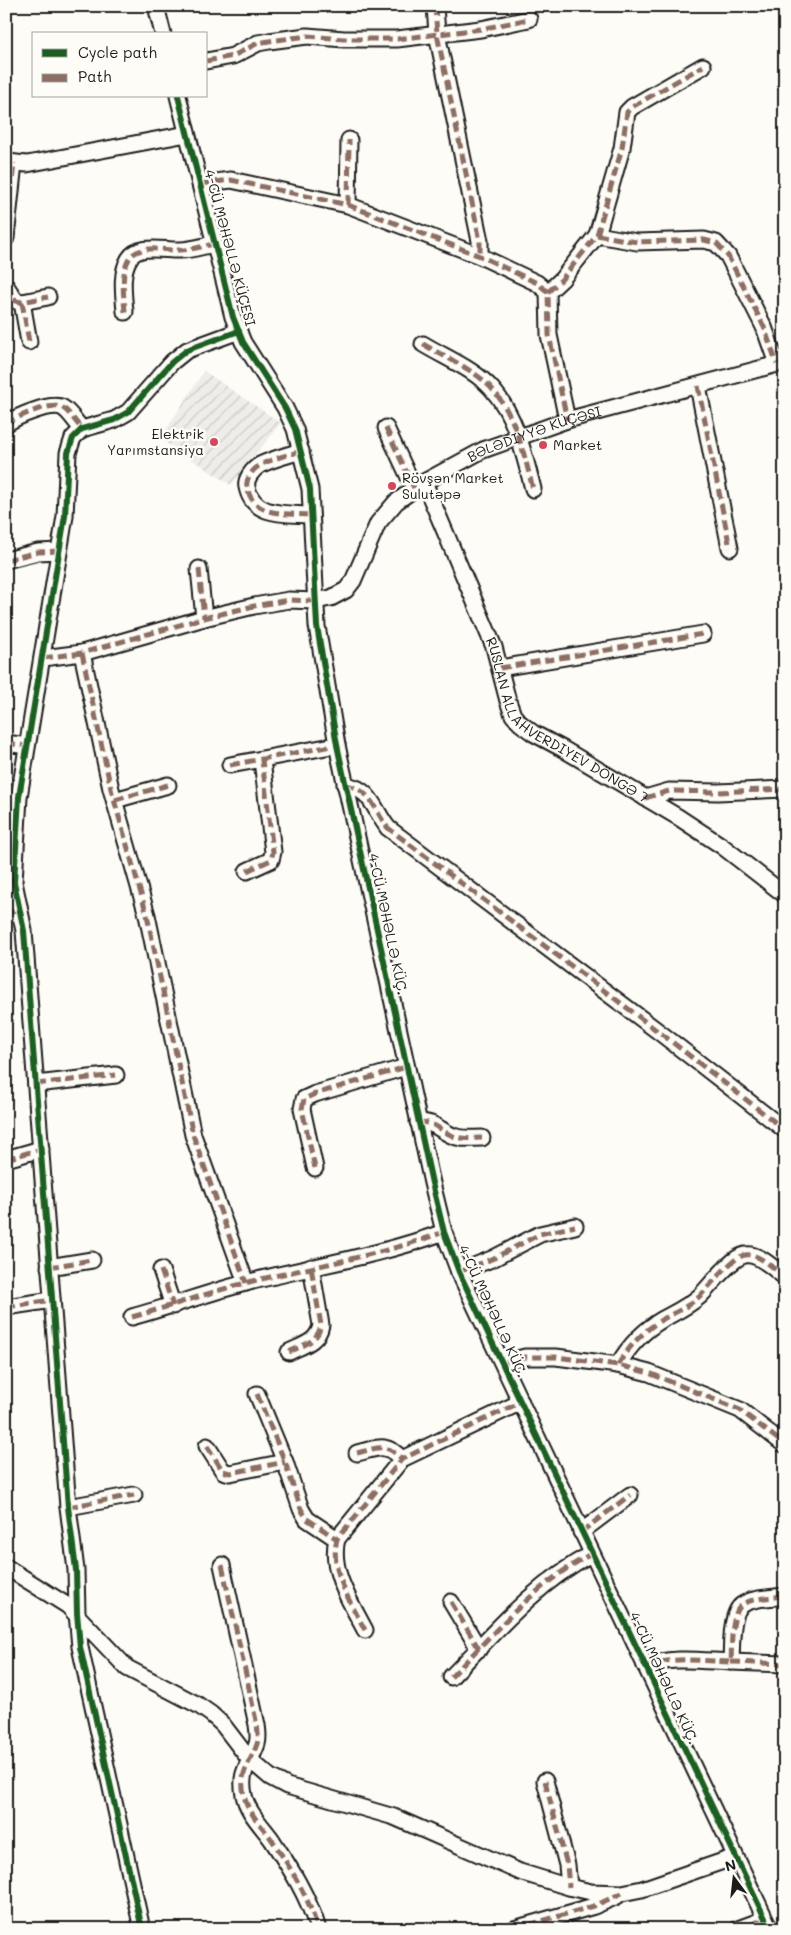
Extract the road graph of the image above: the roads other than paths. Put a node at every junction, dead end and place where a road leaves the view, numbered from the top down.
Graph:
1 (156, 6) edge
2 (435, 6) edge
3 (529, 19) dead end
4 (162, 32) edge
5 (437, 34) junction
6 (208, 61) edge
7 (704, 66) dead end
8 (179, 98) edge
9 (188, 134) junction
10 (349, 140) dead end
11 (10, 163) edge
12 (200, 184) junction
13 (348, 205) junction
14 (597, 235) junction
15 (6, 238) edge
16 (214, 244) junction
17 (480, 256) junction
18 (6, 286) edge
19 (548, 292) junction
20 (48, 297) dead end
21 (22, 302) junction
22 (125, 312) dead end
23 (239, 331) junction
24 (29, 342) dead end
25 (423, 344) dead end
26 (781, 363) edge
27 (698, 386) junction
28 (567, 420) junction
29 (6, 424) edge
30 (386, 428) dead end
31 (82, 429) junction
32 (519, 436) junction
33 (301, 451) junction
34 (419, 485) junction
35 (533, 489) dead end
36 (312, 515) junction
37 (730, 548) dead end
38 (59, 551) junction
39 (6, 560) edge
40 (199, 569) dead end
41 (316, 601) junction
42 (204, 618) junction
43 (703, 634) dead end
44 (82, 653) junction
45 (43, 658) junction
46 (500, 668) junction
47 (6, 742) edge
48 (337, 745) junction
49 (27, 746) junction
50 (262, 760) junction
51 (230, 765) dead end
52 (168, 785) dead end
53 (346, 786) junction
54 (785, 789) edge
55 (645, 798) junction
56 (115, 800) junction
57 (247, 871) dead end
58 (10, 883) edge
59 (785, 895) edge
60 (19, 906) junction
61 (6, 917) edge
62 (406, 1066) junction
63 (116, 1075) dead end
64 (36, 1084) junction
65 (418, 1122) junction
66 (785, 1130) edge
67 (482, 1138) dead end
68 (41, 1149) junction
69 (6, 1159) edge
70 (315, 1168) dead end
71 (575, 1226) dead end
72 (444, 1232) junction
73 (92, 1260) dead end
74 (49, 1267) junction
75 (312, 1267) junction
76 (161, 1270) dead end
77 (459, 1272) junction
78 (785, 1277) edge
79 (246, 1283) junction
80 (52, 1300) junction
81 (173, 1306) junction
82 (6, 1307) edge
83 (132, 1316) dead end
84 (289, 1352) dead end
85 (503, 1363) junction
86 (618, 1365) junction
87 (257, 1394) dead end
88 (521, 1402) junction
89 (785, 1444) edge
90 (207, 1446) dead end
91 (357, 1453) dead end
92 (402, 1459) junction
93 (285, 1462) junction
94 (630, 1494) dead end
95 (134, 1495) dead end
96 (68, 1507) junction
97 (581, 1532) junction
98 (337, 1539) junction
99 (591, 1554) junction
100 (222, 1565) dead end
101 (6, 1567) edge
102 (785, 1596) edge
103 (451, 1602) dead end
104 (77, 1613) junction
105 (365, 1630) dead end
106 (479, 1648) junction
107 (731, 1662) junction
108 (785, 1664) edge
109 (645, 1666) junction
110 (451, 1677) dead end
111 (249, 1759) junction
112 (545, 1781) dead end
113 (735, 1857) junction
114 (570, 1888) junction
115 (622, 1893) junction
116 (767, 1924) edge
117 (539, 1925) edge
118 (142, 1929) edge
119 (318, 1929) edge
120 (514, 1929) edge
121 (738, 1929) edge

1 - 4 street
2 - 5 street
3 - 5 street
5 - 6 street
5 - 17 street
7 - 14 street
8 - 9 street, 4-CÜ MƏHƏLLƏ KÜÇESI
9 - 11 street
9 - 12 street, 4-CÜ MƏHƏLLƏ KÜÇESI
10 - 13 street
11 - 15 street
12 - 13 street
12 - 16 street, 4-CÜ MƏHƏLLƏ KÜÇESI
13 - 17 street
14 - 19 street
14 - 26 street
16 - 22 street
16 - 23 street, 4-CÜ MƏHƏLLƏ KÜÇESI
17 - 19 street
18 - 21 street
19 - 28 street
20 - 21 street
21 - 24 street
23 - 31 street
23 - 33 street, 4-CÜ MƏHƏLLƏ KÜÇESI
25 - 32 street
26 - 27 street, BƏLƏDIYYƏ KÜÇƏSI
27 - 28 street, BƏLƏDIYYƏ KÜÇƏSI
27 - 37 street
28 - 32 street, BƏLƏDIYYƏ KÜÇƏSI
29 - 31 street
30 - 34 street, RUSLAN ALLAHVERDIYEV DÖNGƏ 7
31 - 38 street
32 - 34 street, BƏLƏDIYYƏ KÜÇƏSI
32 - 35 street
33 - 36 street, 4-CÜ MƏHƏLLƏ KÜÇESI
33 - 36 street
34 - 41 street, BƏLƏDIYYƏ KÜÇƏSI
34 - 46 street, RUSLAN ALLAHVERDIYEV DÖNGƏ 7
36 - 41 street, 4-CÜ MƏHƏLLƏ KÜÇESI
38 - 39 street
38 - 45 street
40 - 42 street
41 - 42 street, BƏLƏDIYYƏ KÜÇƏSI
41 - 48 street, 4-CÜ MƏHƏLLƏ KÜÇ.
42 - 44 street, BƏLƏDIYYƏ KÜÇƏSI
43 - 46 street
44 - 45 street, BƏLƏDIYYƏ KÜÇƏSI
44 - 56 street
45 - 49 street
46 - 55 street, RUSLAN ALLAHVERDIYEV DÖNGƏ 7
47 - 49 street
48 - 50 street
48 - 53 street, 4-CÜ MƏHƏLLƏ KÜÇ.
49 - 58 street
50 - 51 street
50 - 57 street
52 - 56 street
53 - 62 street, 4-CÜ MƏHƏLLƏ KÜÇ.
53 - 66 street
54 - 55 street
55 - 59 street, RUSLAN ALLAHVERDIYEV DÖNGƏ 7
56 - 79 street
58 - 60 street
60 - 61 street
60 - 64 street
62 - 65 street, 4-CÜ MƏHƏLLƏ KÜÇ.
62 - 70 street
63 - 64 street
64 - 68 street
65 - 67 street
65 - 72 street, 4-CÜ MƏHƏLLƏ KÜÇ.
68 - 69 street
68 - 74 street
71 - 77 street
72 - 75 street
72 - 77 street, 4-CÜ MƏHƏLLƏ KÜÇ.
73 - 74 street
74 - 80 street
75 - 79 street
75 - 84 street
76 - 81 street
77 - 85 street, 4-CÜ MƏHƏLLƏ KÜÇ.
78 - 86 street
79 - 81 street
80 - 82 street
80 - 96 street
81 - 83 street
85 - 86 street
85 - 88 street, 4-CÜ MƏHƏLLƏ KÜÇ.
86 - 89 street
87 - 93 street
88 - 92 street
88 - 97 street, 4-CÜ MƏHƏLLƏ KÜÇ.
90 - 93 street
91 - 92 street
92 - 98 street
93 - 98 street
94 - 97 street
95 - 96 street
96 - 104 street
97 - 99 street, 4-CÜ MƏHƏLLƏ KÜÇ.
98 - 105 street
99 - 106 street
99 - 109 street, 4-CÜ MƏHƏLLƏ KÜÇ.
100 - 111 street
101 - 104 street
102 - 107 street
103 - 106 street
104 - 111 street
104 - 118 street
106 - 110 street
107 - 108 street
107 - 109 street
109 - 113 street, 4-CÜ MƏHƏLLƏ KÜÇ.
111 - 114 street
111 - 119 street
112 - 114 street
113 - 115 street
113 - 116 street, 4-CÜ MƏHƏLLƏ KÜÇ.
114 - 115 street
115 - 117 street
116 - 121 street
117 - 120 street

